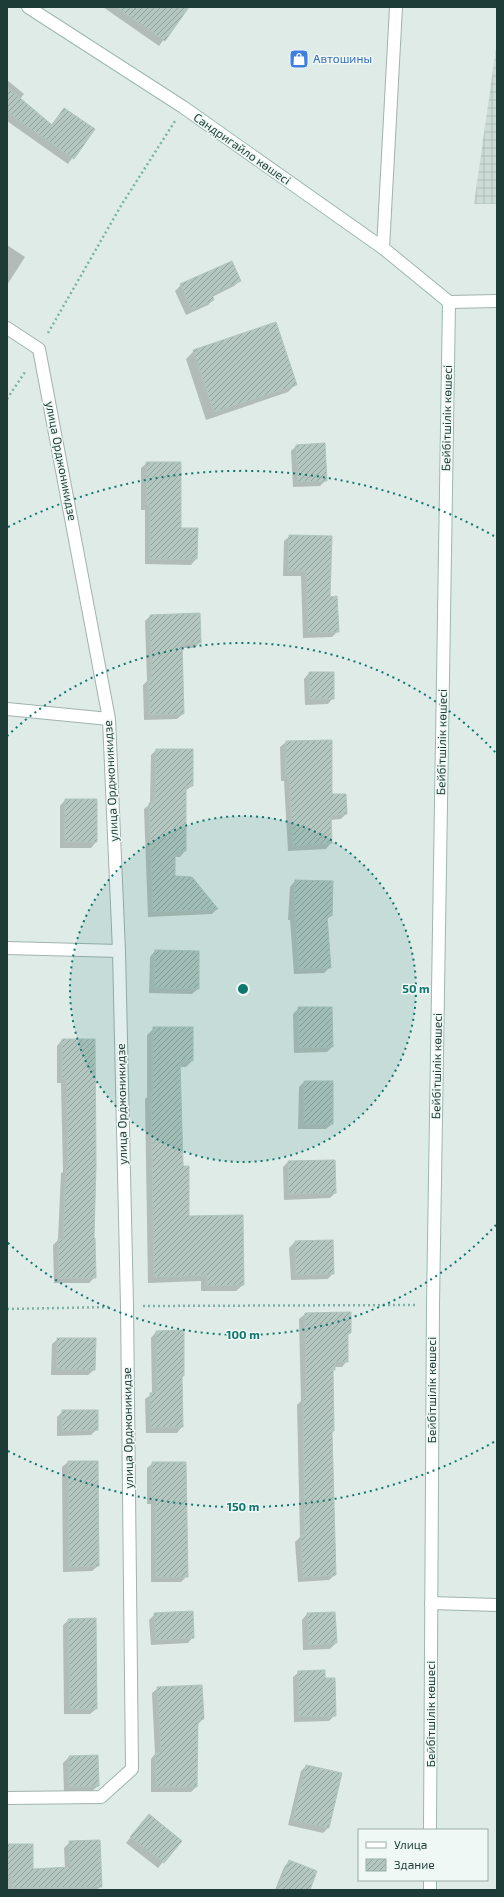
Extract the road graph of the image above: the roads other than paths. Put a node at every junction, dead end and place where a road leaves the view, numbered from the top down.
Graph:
1 (28, 7) edge
2 (396, 7) edge
3 (383, 248) junction
4 (497, 301) edge
5 (449, 302) junction
6 (7, 328) edge
7 (7, 709) edge
8 (109, 719) junction
9 (7, 948) edge
10 (119, 951) junction
11 (431, 1603) junction
12 (497, 1605) edge
13 (7, 1798) edge
14 (430, 1829) edge

1 - 3 street, Сандригайло көшесі
2 - 3 street
3 - 5 street, Сандригайло көшесі
4 - 5 street
5 - 11 street, Бейбітшілік көшесі
6 - 8 street, улица Орджоникидзе
7 - 8 street
8 - 10 street, улица Орджоникидзе
9 - 10 street
10 - 13 street, улица Орджоникидзе
11 - 12 street
11 - 14 street, Бейбітшілік көшесі

